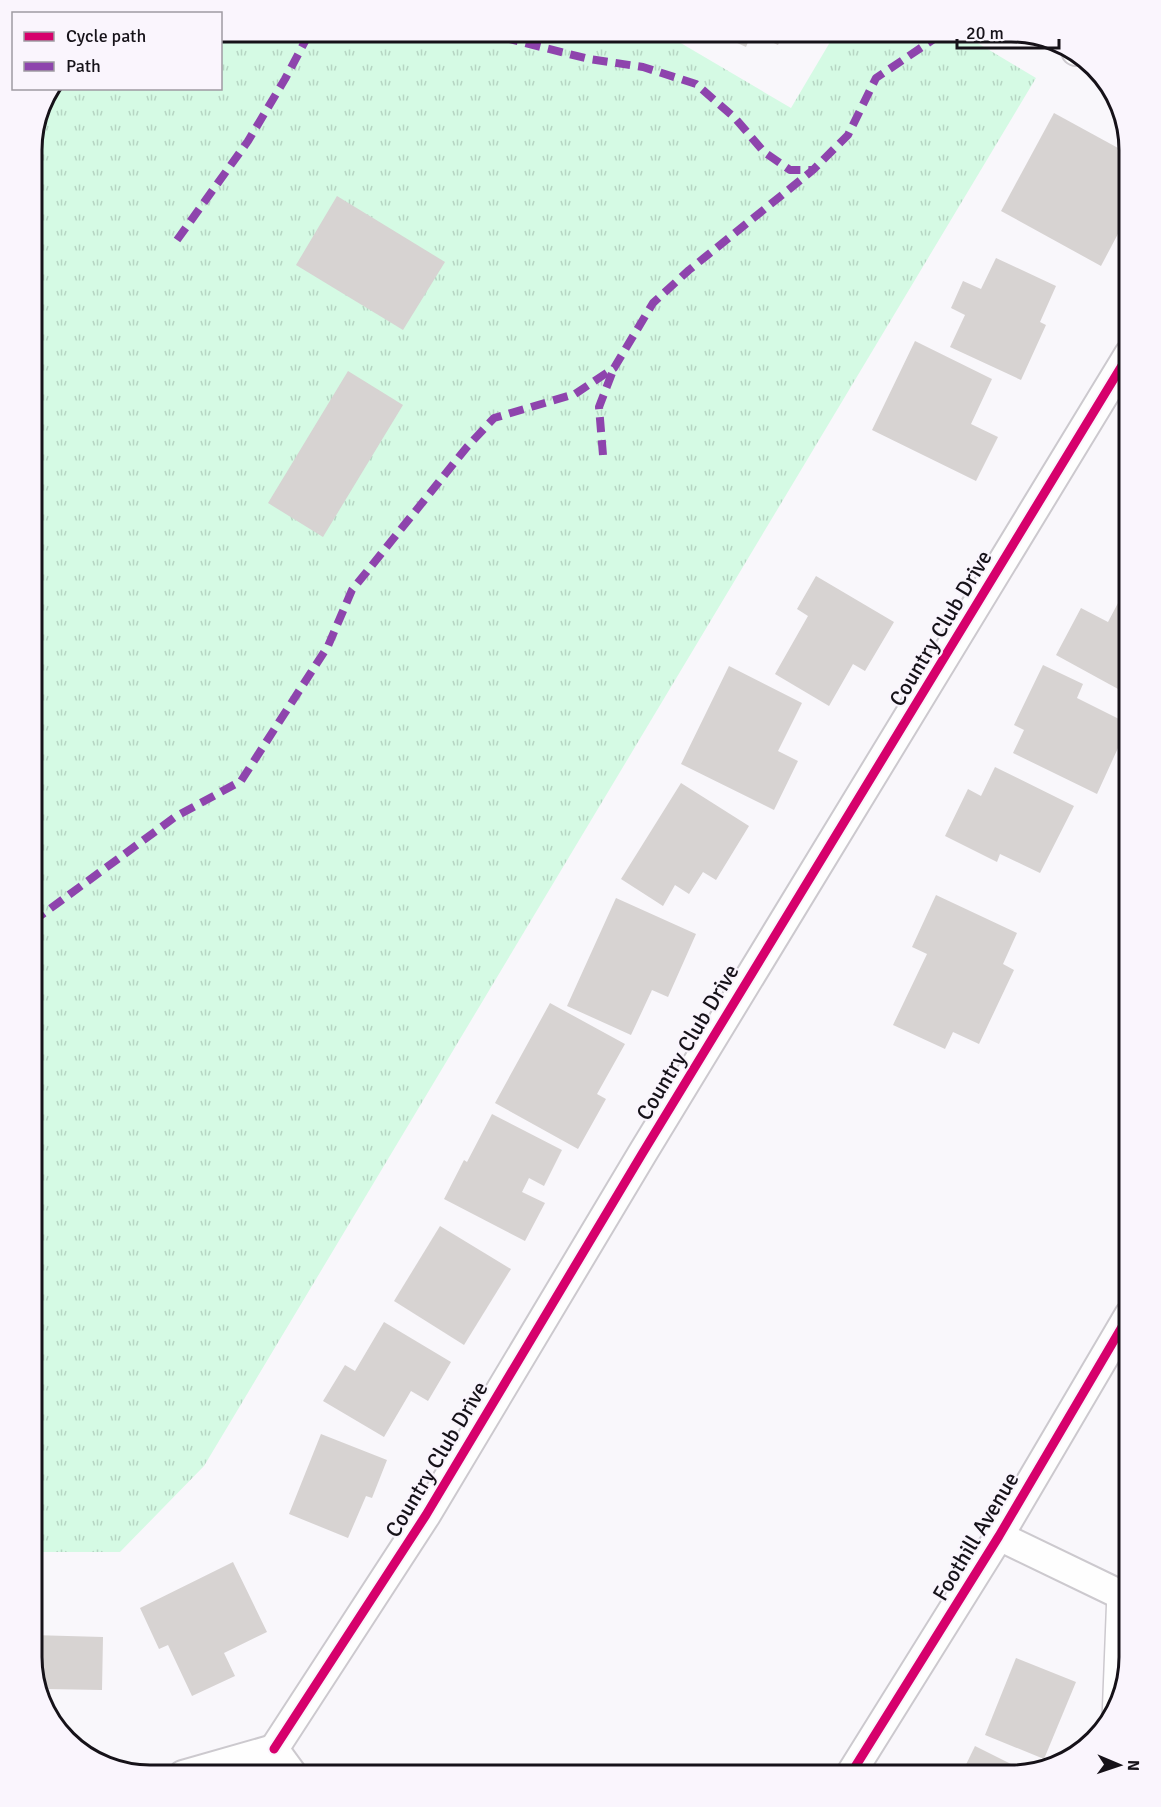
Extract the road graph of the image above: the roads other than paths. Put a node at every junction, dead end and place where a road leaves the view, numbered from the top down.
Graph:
1 (1119, 372) edge
2 (1119, 1334) edge
3 (999, 1536) junction
4 (1119, 1591) edge
5 (1119, 1624) edge
6 (1112, 1694) edge
7 (274, 1749) junction
8 (218, 1765) edge
9 (286, 1765) edge
10 (856, 1765) edge

1 - 7 street, Country Club Drive
2 - 3 street, Foothill Avenue
3 - 4 street
3 - 10 street, Foothill Avenue
5 - 6 lane
7 - 8 street
7 - 9 street

